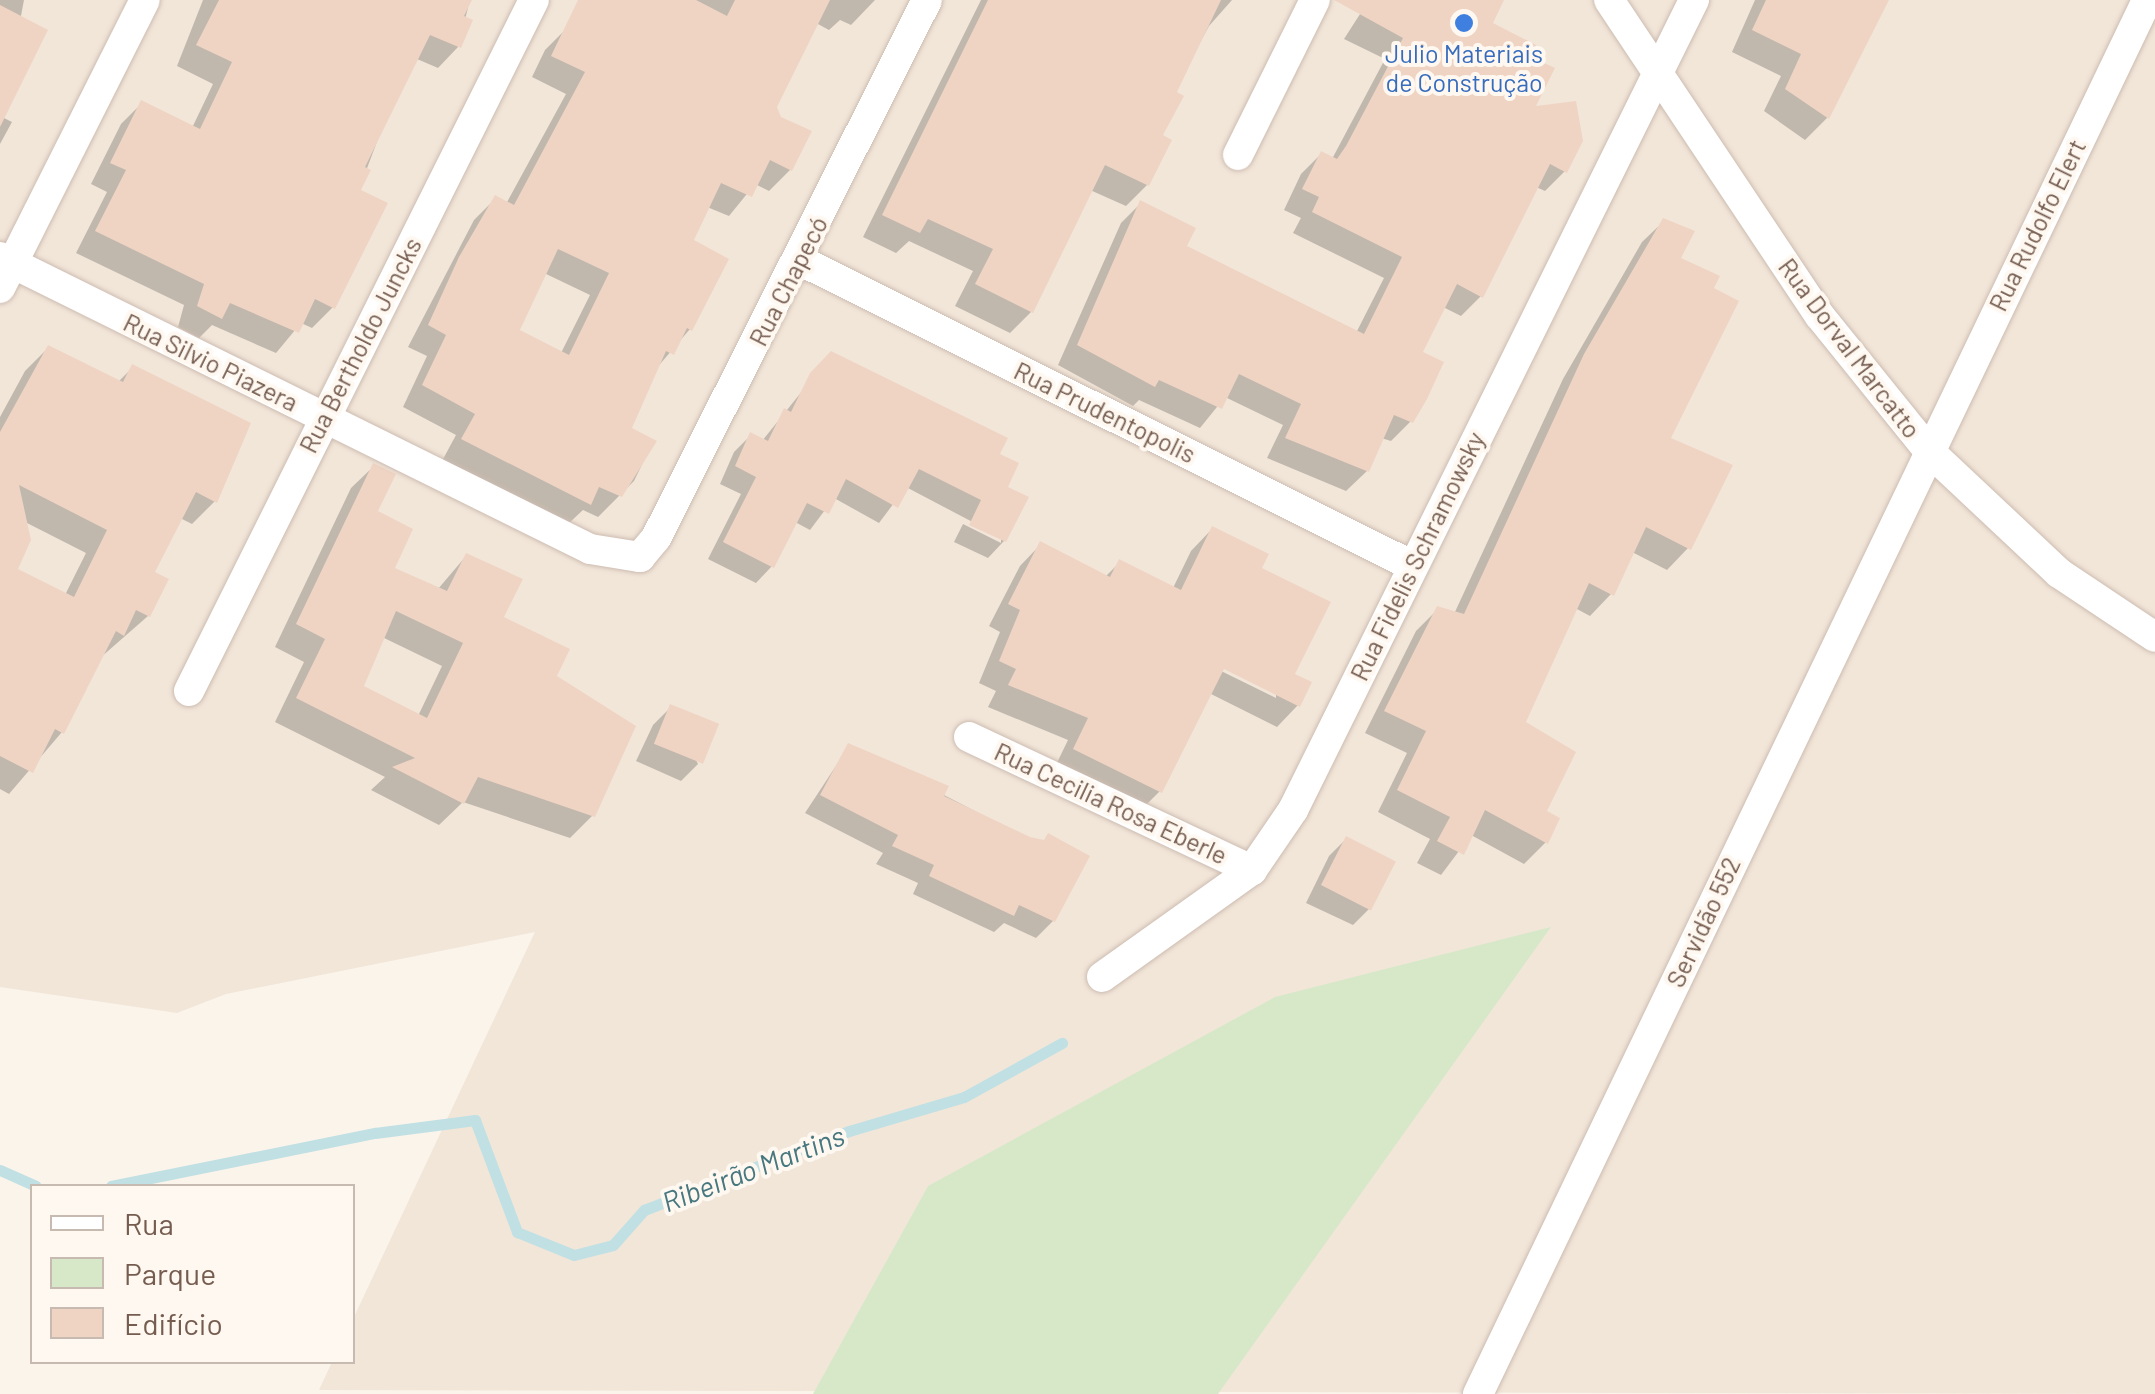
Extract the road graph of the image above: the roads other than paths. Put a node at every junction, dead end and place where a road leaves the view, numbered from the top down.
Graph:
1 (145, 0) edge
2 (534, 0) edge
3 (928, 0) edge
4 (1315, 0) edge
5 (1609, 0) edge
6 (1694, 0) edge
7 (2146, 0) edge
8 (1658, 73) junction
9 (1238, 155) dead end
10 (798, 260) junction
11 (4, 270) edge
12 (323, 417) junction
13 (1928, 450) junction
14 (640, 557) joint
15 (1411, 565) junction
16 (2155, 637) edge
17 (189, 691) dead end
18 (969, 737) dead end
19 (1252, 870) junction
20 (1102, 977) dead end
21 (1478, 1394) edge

1 - 11 street
2 - 12 street, Rua Bertholdo Juncks
3 - 10 street, Rua Chapecó
4 - 9 street
5 - 8 street, Rua Dorval Marcatto
6 - 8 street, Rua Fidelis Schramowsky
7 - 13 street, Rua Rudolfo Elert
8 - 13 street, Rua Dorval Marcatto
8 - 15 street, Rua Fidelis Schramowsky
10 - 14 street, Rua Chapecó
10 - 15 street, Rua Prudentopolis
11 - 12 street, Rua Silvio Piazera
12 - 14 street, Rua Silvio Piazera
12 - 17 street, Rua Bertholdo Juncks
13 - 16 street, Rua Dorval Marcatto
13 - 21 street, Servidão 552
15 - 19 street, Rua Fidelis Schramowsky
18 - 19 street, Rua Cecilia Rosa Eberle
19 - 20 street, Rua Fidelis Schramowsky

